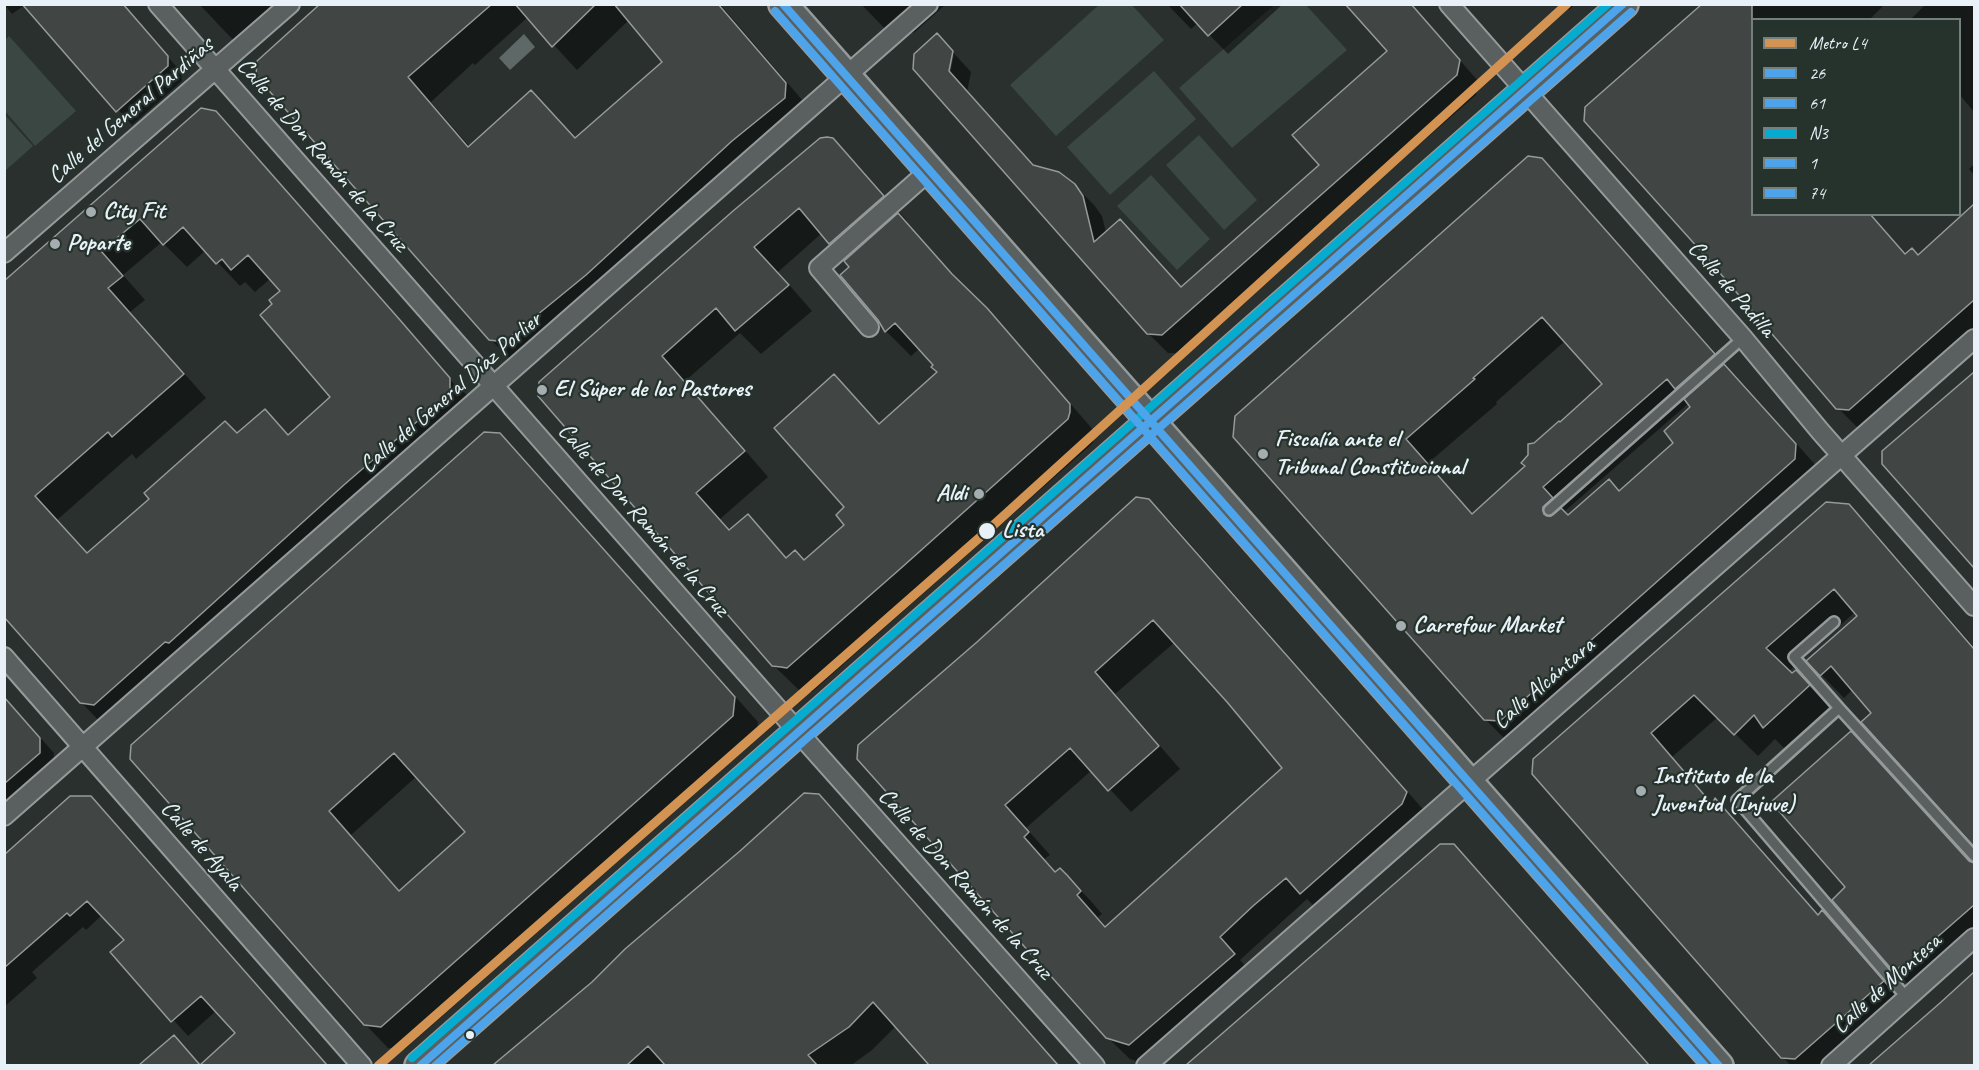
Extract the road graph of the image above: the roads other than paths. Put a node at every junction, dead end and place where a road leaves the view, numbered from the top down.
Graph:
1 (158, 4) edge
2 (290, 4) edge
3 (783, 4) edge
4 (928, 4) edge
5 (1449, 4) edge
6 (1624, 4) edge
7 (215, 70) junction
8 (846, 76) junction
9 (1525, 91) junction
10 (929, 171) junction
11 (4, 254) edge
12 (869, 327) dead end
13 (1743, 338) junction
14 (1974, 339) edge
15 (493, 387) junction
16 (1150, 422) junction
17 (1841, 455) junction
18 (1549, 510) dead end
19 (1974, 606) edge
20 (1834, 622) dead end
21 (4, 657) edge
22 (1839, 708) junction
23 (798, 732) junction
24 (83, 747) junction
25 (1469, 782) junction
26 (4, 816) edge
27 (1974, 856) edge
28 (1974, 938) edge
29 (1907, 998) junction
30 (362, 1065) edge
31 (419, 1065) edge
32 (1095, 1065) edge
33 (1146, 1065) edge
34 (1719, 1065) edge
35 (1831, 1065) edge

1 - 7 street, Calle de Don Ramón de la Cruz
2 - 7 street, Calle del General Pardiñas
3 - 8 street
4 - 8 street, Calle del General Díaz Porlier
5 - 9 street, Calle de Padilla
6 - 9 street
7 - 11 street, Calle del General Pardiñas
7 - 15 street, Calle de Don Ramón de la Cruz
8 - 10 street
8 - 15 street, Calle del General Díaz Porlier
9 - 13 street, Calle de Padilla
9 - 16 street
10 - 12 street
10 - 16 street
13 - 17 street, Calle de Padilla
13 - 18 lane
14 - 17 street, Calle Alcántara
15 - 23 street, Calle de Don Ramón de la Cruz
15 - 24 street, Calle del General Díaz Porlier
16 - 23 street
16 - 25 street
17 - 19 street, Calle de Padilla
17 - 25 street, Calle Alcántara
20 - 22 lane
21 - 24 street, Calle de Ayala
22 - 27 lane
22 - 29 lane
23 - 31 street
23 - 32 street, Calle de Don Ramón de la Cruz
24 - 26 street, Calle del General Díaz Porlier
24 - 30 street, Calle de Ayala
25 - 33 street, Calle Alcántara
25 - 34 street
28 - 29 street, Calle de Montesa
29 - 35 street, Calle de Montesa

